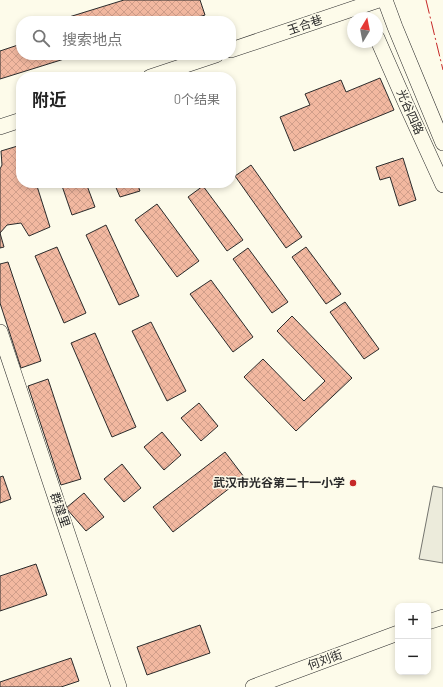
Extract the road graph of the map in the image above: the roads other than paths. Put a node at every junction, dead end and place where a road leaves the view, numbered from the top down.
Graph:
1 (379, 0) edge
2 (385, 0) edge
3 (364, 8) edge
4 (236, 48) edge
5 (381, 48) edge
6 (201, 60) edge
7 (165, 72) edge
8 (16, 122) edge
9 (0, 127) edge
10 (443, 143) edge
11 (443, 185) edge
12 (0, 332) edge
13 (443, 617) edge
14 (431, 621) edge
15 (395, 634) edge
16 (119, 687) edge
17 (253, 687) edge

1 - 3 street, 玉合巷
2 - 10 street, 光谷四路
3 - 4 street, 玉合巷
5 - 11 street, 光谷四路
6 - 7 street
8 - 9 street
12 - 16 street, 群建里
13 - 14 street
15 - 17 street, 何刘街

